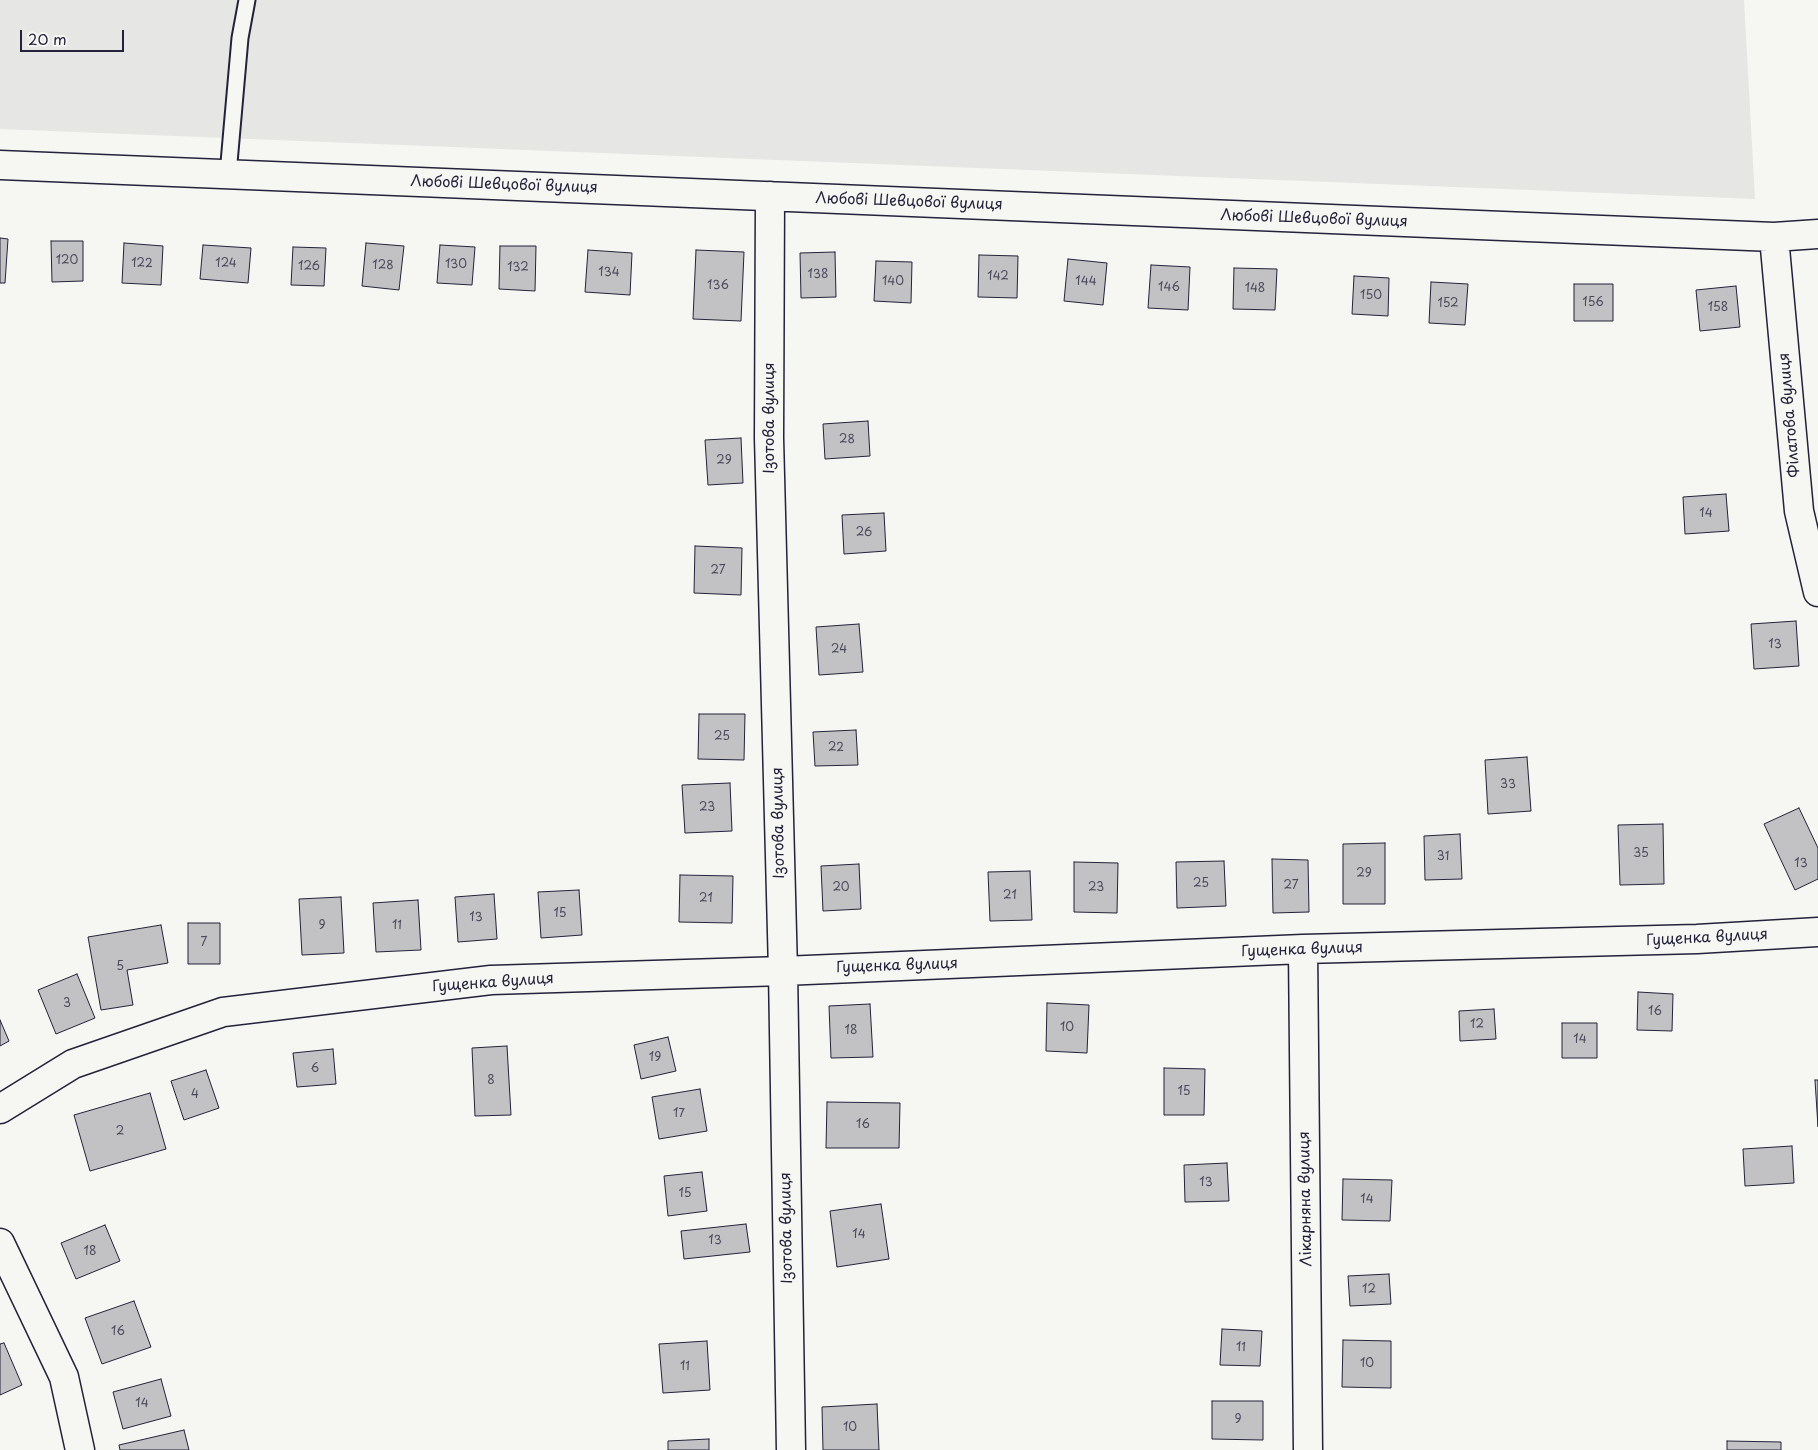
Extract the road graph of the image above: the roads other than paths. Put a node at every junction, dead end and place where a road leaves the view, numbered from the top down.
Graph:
1 (247, 0) edge
2 (0, 165) edge
3 (228, 174) junction
4 (770, 196) junction
5 (1818, 234) edge
6 (1774, 237) junction
7 (1818, 592) edge
8 (1818, 932) edge
9 (1303, 949) junction
10 (782, 971) junction
11 (0, 1109) edge
12 (0, 1243) edge
13 (80, 1450) edge
14 (791, 1450) edge
15 (1308, 1450) edge

1 - 3 lane
2 - 3 street, Любові Шевцової вулиця
3 - 4 street, Любові Шевцової вулиця
4 - 6 street, Любові Шевцової вулиця
4 - 10 street, Ізотова вулиця
5 - 6 street, Любові Шевцової вулиця
6 - 7 street, Філатова вулиця
8 - 9 street, Гущенка вулиця
9 - 10 street, Гущенка вулиця
9 - 15 street, Лікарняна вулиця
10 - 11 street, Гущенка вулиця
10 - 14 street, Ізотова вулиця
12 - 13 street

